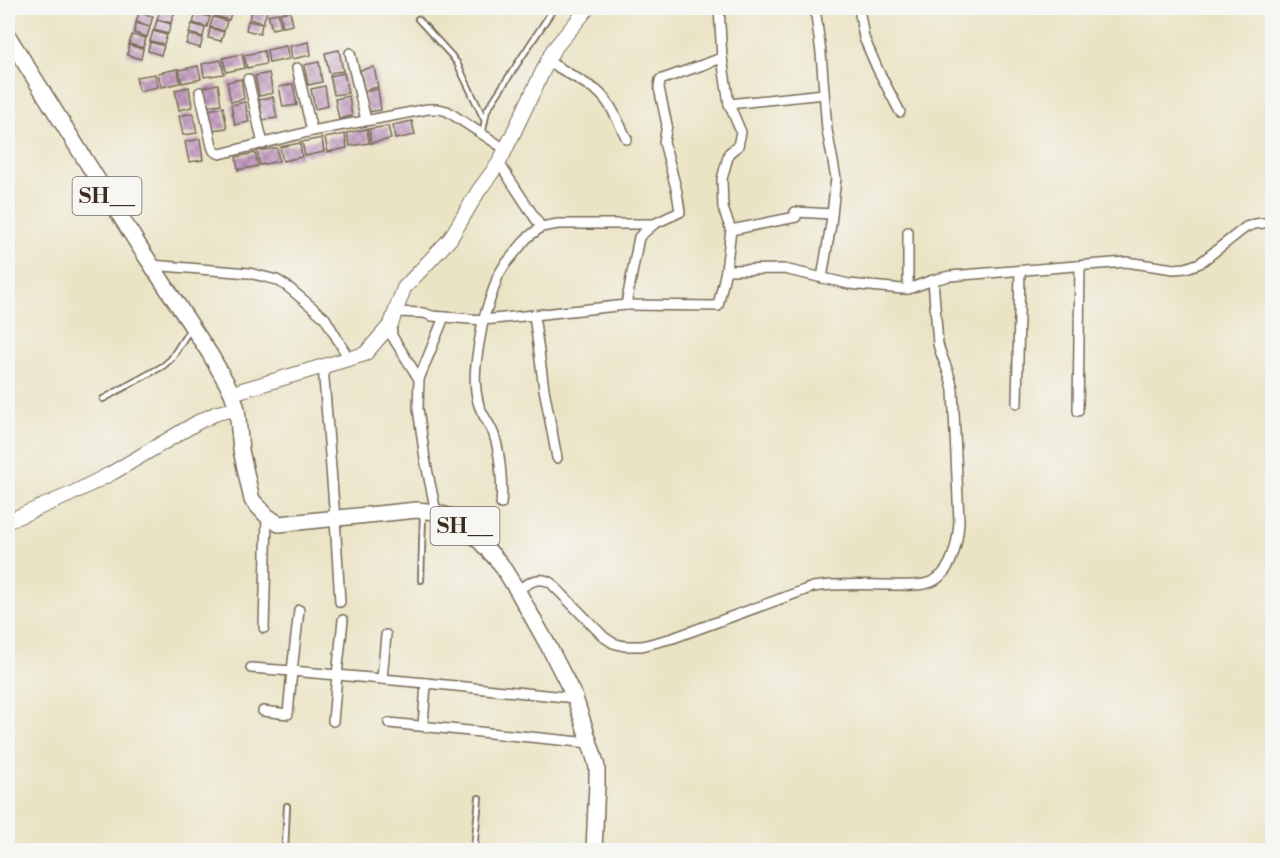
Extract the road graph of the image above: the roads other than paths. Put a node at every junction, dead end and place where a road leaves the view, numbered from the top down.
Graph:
1 (554, 8) edge
2 (588, 8) edge
3 (719, 8) edge
4 (815, 8) edge
5 (859, 8) edge
6 (418, 20) dead end
7 (8, 36) edge
8 (351, 53) dead end
9 (722, 58) junction
10 (548, 61) junction
11 (297, 68) dead end
12 (248, 79) dead end
13 (200, 92) dead end
14 (824, 94) junction
15 (729, 104) junction
16 (900, 112) dead end
17 (366, 120) junction
18 (484, 120) junction
19 (312, 131) junction
20 (479, 133) junction
21 (627, 139) dead end
22 (263, 144) junction
23 (505, 149) junction
24 (499, 163) junction
25 (832, 214) junction
26 (1272, 222) edge
27 (654, 224) junction
28 (542, 227) junction
29 (731, 230) junction
30 (908, 232) dead end
31 (151, 265) junction
32 (1080, 266) junction
33 (726, 270) junction
34 (1020, 271) junction
35 (822, 278) junction
36 (933, 280) junction
37 (908, 289) junction
38 (626, 305) junction
39 (534, 315) junction
40 (444, 317) junction
41 (393, 318) junction
42 (483, 320) junction
43 (192, 327) junction
44 (349, 358) junction
45 (323, 366) junction
46 (419, 379) junction
47 (229, 388) junction
48 (103, 399) dead end
49 (1017, 403) dead end
50 (237, 409) junction
51 (1078, 411) dead end
52 (557, 458) dead end
53 (501, 504) dead end
54 (429, 511) junction
55 (267, 516) junction
56 (335, 519) junction
57 (8, 521) edge
58 (421, 580) dead end
59 (517, 590) junction
60 (340, 602) dead end
61 (299, 610) dead end
62 (344, 620) dead end
63 (264, 628) dead end
64 (386, 635) dead end
65 (251, 668) dead end
66 (292, 671) junction
67 (338, 675) junction
68 (382, 679) junction
69 (426, 682) junction
70 (575, 698) junction
71 (263, 711) dead end
72 (333, 721) dead end
73 (389, 723) dead end
74 (423, 726) junction
75 (590, 743) junction
76 (479, 798) dead end
77 (287, 806) dead end
78 (595, 846) edge
79 (285, 850) edge
80 (474, 850) edge

1 - 18 lane
2 - 10 street
3 - 9 street
4 - 14 street
5 - 16 street
6 - 18 lane
7 - 31 main road, SH__
8 - 17 street
9 - 15 street
9 - 27 street
10 - 21 street
10 - 23 street
11 - 19 street
12 - 22 street
13 - 22 street
14 - 15 street
14 - 25 street
15 - 29 street
17 - 19 street
17 - 20 street
18 - 20 lane
19 - 22 street
20 - 23 street
23 - 24 street
24 - 28 street
24 - 41 street
25 - 29 street
25 - 35 street
26 - 32 street
27 - 28 street
27 - 38 street
28 - 42 street
29 - 33 street
30 - 37 street
31 - 43 main road, SH__
31 - 44 street
32 - 34 street
32 - 51 street
33 - 35 street
33 - 38 street
34 - 36 street
34 - 49 street
35 - 37 street
36 - 37 street
36 - 59 street
38 - 39 street
39 - 42 street
39 - 52 street
40 - 41 street
40 - 42 street
40 - 46 street
41 - 44 street
41 - 46 street
42 - 53 street
43 - 47 main road, SH__
43 - 48 lane
44 - 45 street
45 - 47 street
45 - 56 street
46 - 54 street
47 - 50 main road, SH__
50 - 55 main road, SH__
50 - 57 street
54 - 56 main road, SH__
54 - 58 lane
54 - 59 main road, SH__
55 - 56 main road, SH__
55 - 63 street
56 - 60 street
59 - 70 main road, SH__
61 - 66 street
62 - 67 street
64 - 68 street
65 - 66 street
66 - 67 street
66 - 71 street
67 - 68 street
67 - 72 street
68 - 69 street
69 - 70 street
69 - 74 street
70 - 75 main road, SH__
73 - 74 street
74 - 75 street
75 - 78 main road, SH__
76 - 80 lane
77 - 79 lane

